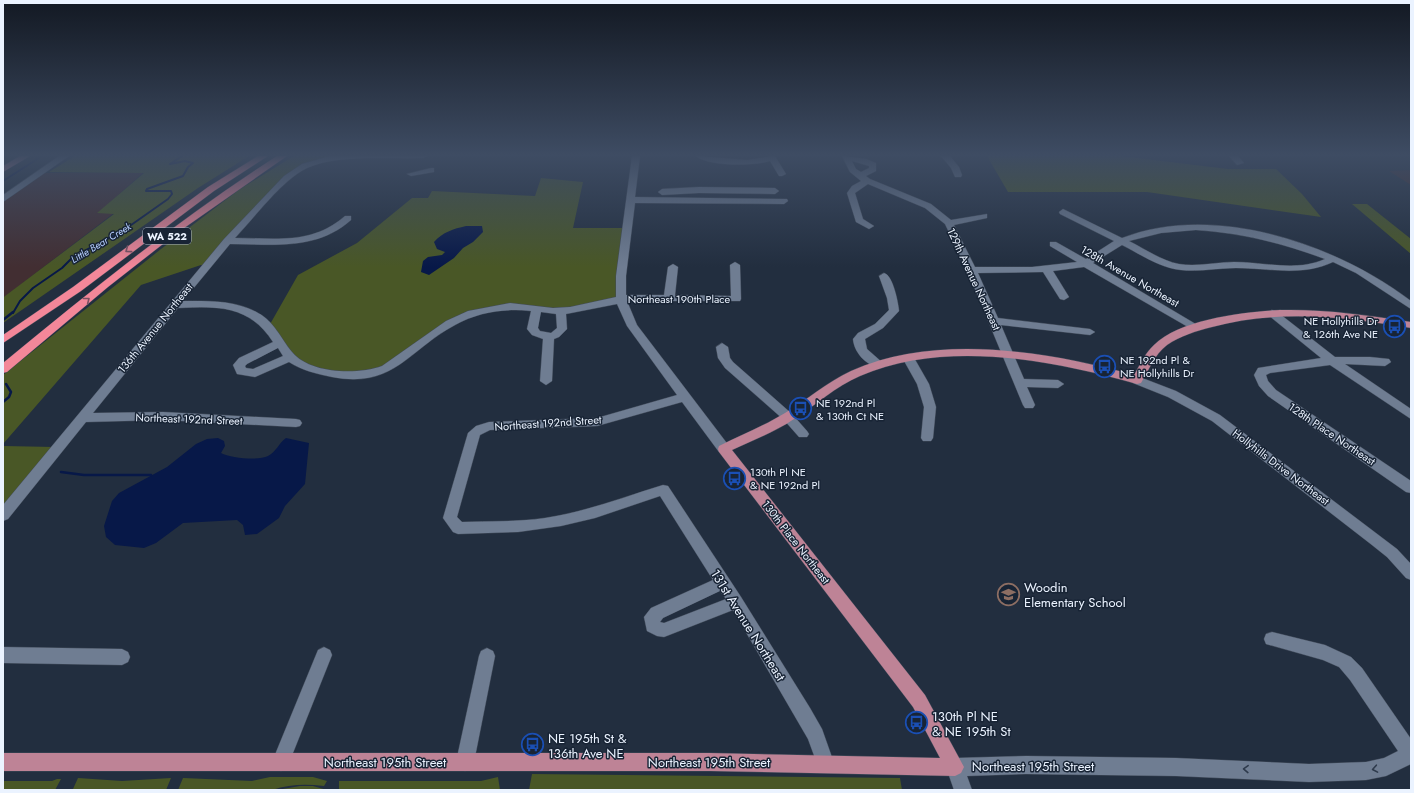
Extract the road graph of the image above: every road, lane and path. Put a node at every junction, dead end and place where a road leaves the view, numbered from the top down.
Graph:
1 (12, 193) edge
2 (206, 193) edge
3 (225, 193) edge
4 (271, 193) edge
5 (630, 193) edge
6 (664, 193) edge
7 (851, 193) edge
8 (897, 193) edge
9 (630, 196) junction
10 (3, 199) edge
11 (784, 201) dead end
12 (1063, 212) dead end
13 (984, 216) dead end
14 (348, 218) dead end
15 (949, 224) junction
16 (869, 226) dead end
17 (227, 241) junction
18 (1122, 241) junction
19 (1053, 244) dead end
20 (1332, 259) junction
21 (1085, 263) junction
22 (735, 265) dead end
23 (673, 267) dead end
24 (972, 270) junction
25 (1047, 270) junction
26 (884, 276) dead end
27 (1064, 297) dead end
28 (621, 299) junction
29 (669, 299) junction
30 (174, 304) junction
31 (53, 306) junction
32 (1411, 306) edge
33 (537, 308) junction
34 (560, 312) junction
35 (1272, 313) junction
36 (994, 321) junction
37 (57, 324) junction
38 (1411, 325) edge
39 (1195, 328) junction
40 (1090, 332) dead end
41 (549, 337) junction
42 (3, 340) edge
43 (280, 343) junction
44 (3, 345) edge
45 (722, 347) dead end
46 (1009, 355) junction
47 (290, 357) junction
48 (909, 359) junction
49 (1330, 360) junction
50 (1385, 362) dead end
51 (3, 364) edge
52 (878, 364) junction
53 (3, 369) edge
54 (1137, 380) junction
55 (546, 381) dead end
56 (1020, 383) junction
57 (1058, 384) dead end
58 (686, 397) junction
59 (1029, 405) dead end
60 (1411, 416) edge
61 (788, 417) junction
62 (82, 418) junction
63 (296, 423) dead end
64 (802, 434) dead end
65 (927, 438) dead end
66 (724, 449) junction
67 (1411, 488) edge
68 (662, 490) joint
69 (3, 515) edge
70 (1411, 574) edge
71 (722, 583) junction
72 (736, 602) junction
73 (1272, 639) dead end
74 (3, 655) edge
75 (324, 656) dead end
76 (488, 656) dead end
77 (122, 657) dead end
78 (1411, 754) edge
79 (3, 762) edge
80 (281, 762) junction
81 (465, 762) junction
82 (825, 763) junction
83 (955, 767) junction
84 (963, 790) edge

1 - 10 street
2 -> 31 highway, WA 522
37 -> 3 highway, WA 522
4 - 17 street, 136th Avenue Northeast
5 - 9 street
6 - 9 street
7 - 16 street
8 - 15 street, 129th Avenue Northeast
9 - 11 street
9 - 28 street
12 - 18 street
13 - 15 street
14 - 17 street
15 - 24 street, 129th Avenue Northeast
17 - 30 street, 136th Avenue Northeast
18 - 20 street
18 - 20 street
18 - 21 street
19 - 21 street, 128th Avenue Northeast
20 - 32 street
21 - 25 street
21 - 39 street, 128th Avenue Northeast
22 - 29 street, Northeast 190th Place
23 - 29 street
24 - 25 street
24 - 36 street, 129th Avenue Northeast
25 - 27 street
26 - 52 street
28 - 29 street, Northeast 190th Place
28 - 34 street, Northeast 190th Place
28 - 58 street, 130th Place Northeast
30 - 43 street, Northeast 190th Place
30 - 62 street, 136th Avenue Northeast
31 - 42 highway
31 - 44 highway, WA 522
33 - 34 street, Northeast 190th Place
33 - 41 street
33 - 47 street, Northeast 190th Place
34 - 41 street
35 - 38 main road
35 - 39 main road
35 - 49 street
36 - 40 street
36 - 46 street, 129th Avenue Northeast
37 - 51 highway, WA 522
37 - 53 highway
39 - 54 main road
41 - 55 street
43 - 47 street, Northeast 190th Place
43 - 47 street
45 - 61 street
46 - 48 main road
46 - 54 main road
46 - 56 street, 129th Avenue Northeast
48 - 52 main road
48 - 65 street
49 - 50 street
49 - 60 street
49 - 67 street, 128th Place Northeast
52 - 61 main road
54 - 70 street, Hollyhills Drive Northeast
56 - 57 street
56 - 59 street, 129th Avenue Northeast
58 - 66 street, 130th Place Northeast
58 - 68 street, Northeast 192nd Street
61 - 64 street
61 - 66 main road
62 - 63 street, Northeast 192nd Street
62 - 69 street, 136th Avenue Northeast
66 - 83 main road, 130th Place Northeast
68 - 71 street, 131st Avenue Northeast
71 - 72 street, 131st Avenue Northeast
71 - 72 street
72 - 82 street, 131st Avenue Northeast
73 - 78 street
74 - 77 street
75 - 80 street
76 - 81 street
78 -> 83 street, Northeast 195th Street
79 - 80 main road, Northeast 195th Street
80 - 81 main road, Northeast 195th Street
81 - 82 main road, Northeast 195th Street
82 - 83 main road, Northeast 195th Street
83 - 84 street

